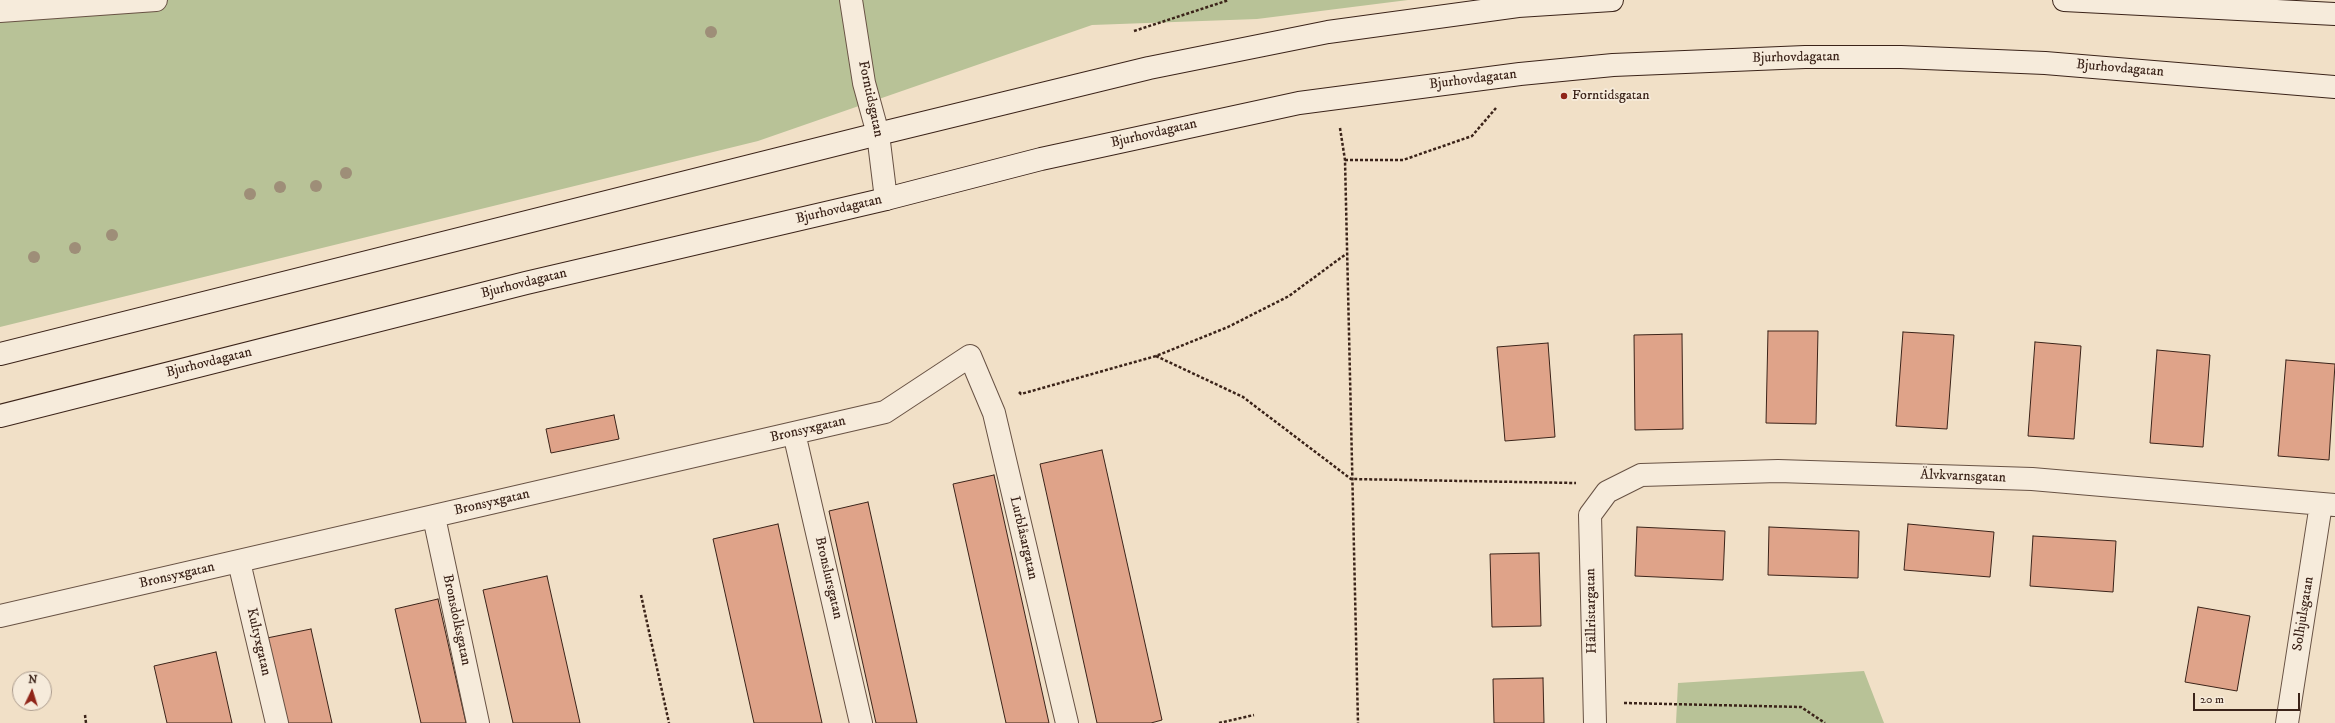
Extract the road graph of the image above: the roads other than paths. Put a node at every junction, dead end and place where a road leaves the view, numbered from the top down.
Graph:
1 (156, 0) edge
2 (851, 0) edge
3 (1612, 0) edge
4 (2064, 0) edge
5 (0, 11) edge
6 (2335, 14) edge
7 (2335, 88) edge
8 (878, 134) junction
9 (886, 199) junction
10 (0, 354) edge
11 (970, 356) joint
12 (0, 416) edge
13 (794, 433) junction
14 (1603, 497) joint
15 (2328, 505) edge
16 (434, 517) junction
17 (239, 562) junction
18 (0, 616) edge
19 (1595, 713) edge
20 (277, 723) edge
21 (478, 723) edge
22 (862, 723) edge
23 (1067, 723) edge
24 (2287, 723) edge

1 - 5 main road
2 - 8 main road, Forntidsgatan
3 - 8 main road
4 - 6 main road
7 - 9 main road, Bjurhovdagatan
8 - 9 main road, Forntidsgatan
8 - 10 main road
9 - 12 main road, Bjurhovdagatan
11 - 13 main road, Bronsyxgatan
11 - 23 main road, Lurblåsargatan
13 - 16 main road, Bronsyxgatan
13 - 22 main road, Bronslursgatan
14 - 15 main road, Älvkvarnsgatan
14 - 19 main road, Hällristargatan
15 - 24 main road, Solhjulsgatan
16 - 17 main road, Bronsyxgatan
16 - 21 main road, Bronsdolksgatan
17 - 18 main road, Bronsyxgatan
17 - 20 main road, Kultyxgatan

